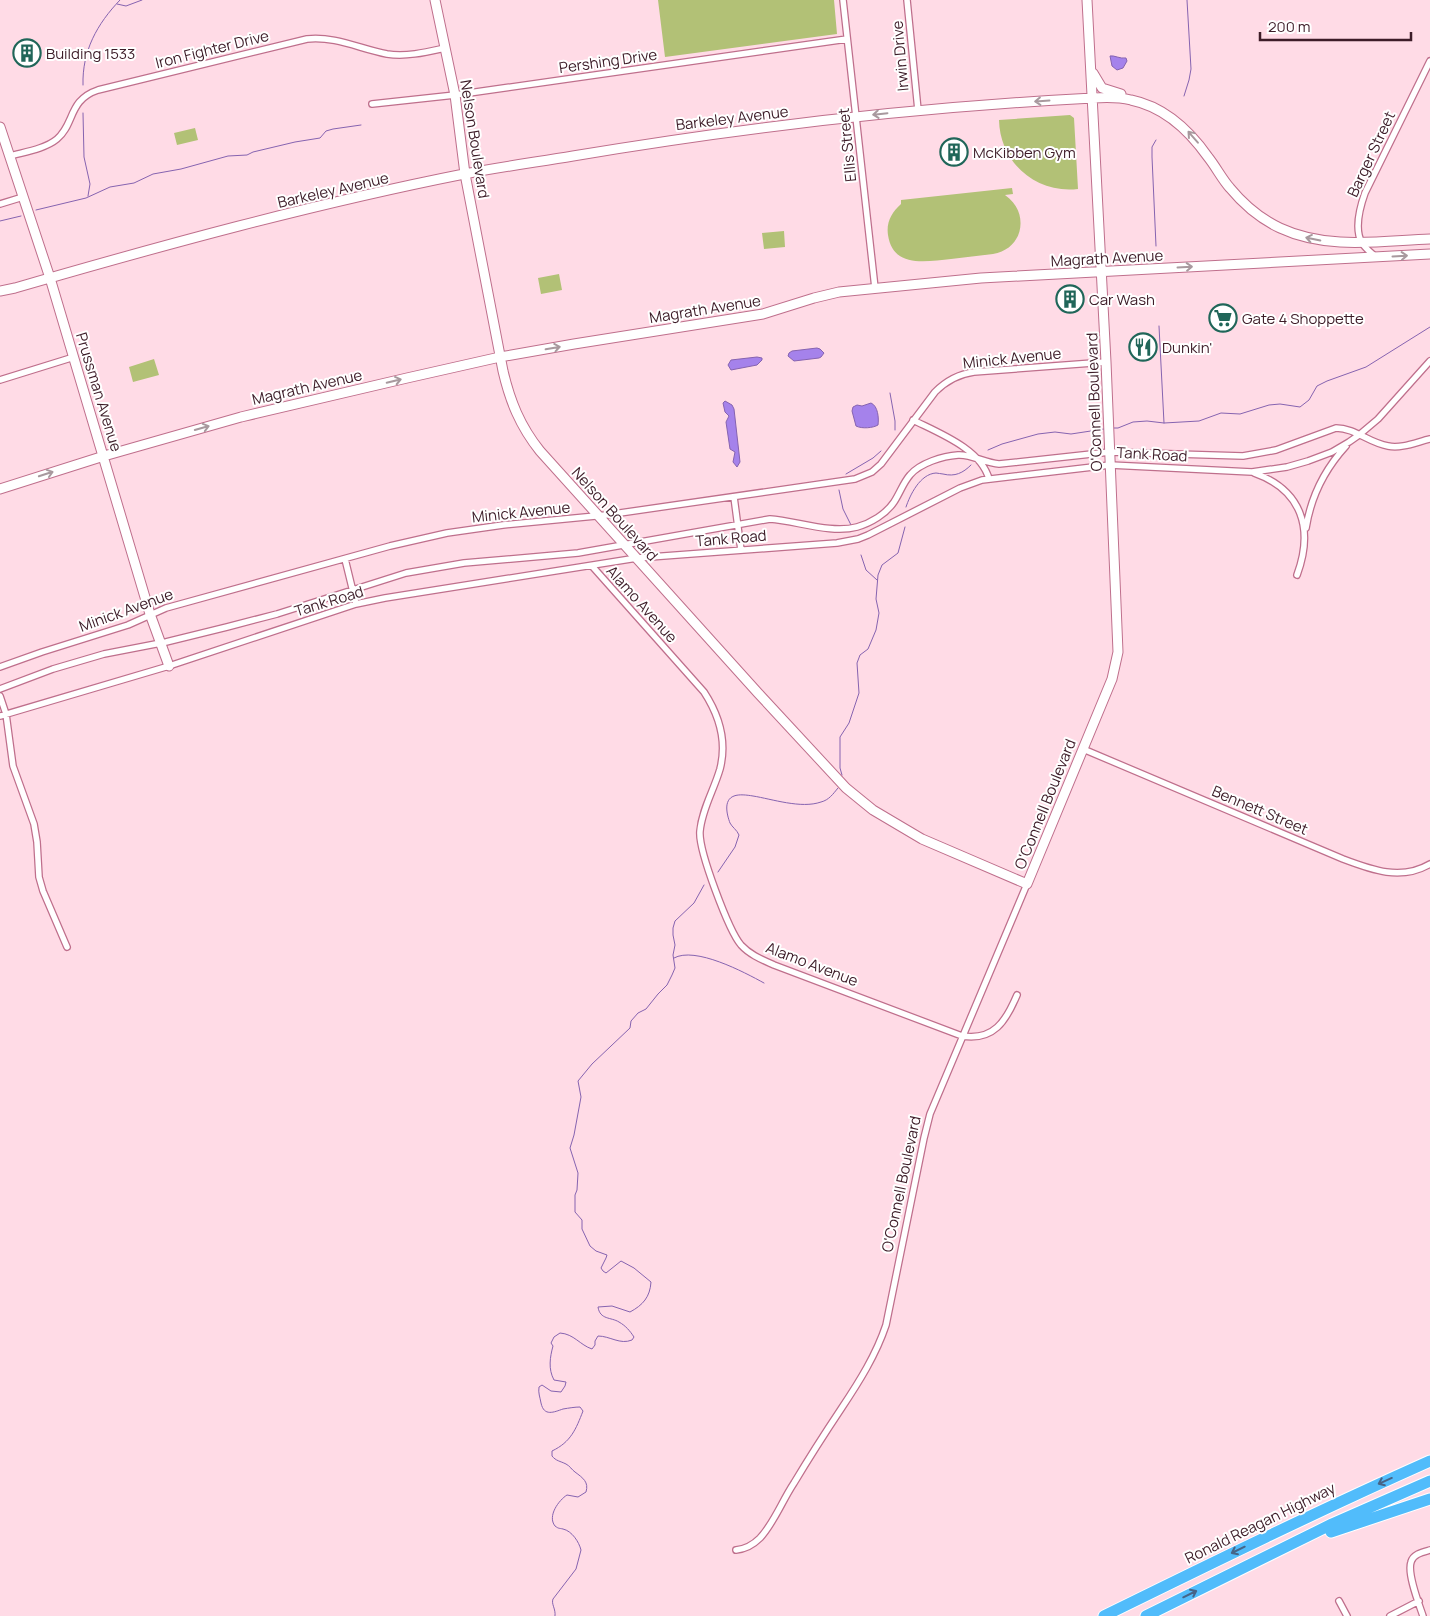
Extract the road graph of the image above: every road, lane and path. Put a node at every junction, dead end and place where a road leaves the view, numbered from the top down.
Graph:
1 (435, 0) edge
2 (843, 0) edge
3 (907, 0) edge
4 (1087, 0) edge
5 (847, 39) junction
6 (445, 48) junction
7 (1430, 61) edge
8 (1092, 71) junction
9 (455, 96) junction
10 (1093, 98) junction
11 (1142, 103) junction
12 (372, 104) dead end
13 (918, 110) junction
14 (856, 116) junction
15 (0, 127) edge
16 (10, 156) junction
17 (465, 174) junction
18 (23, 197) junction
19 (0, 204) edge
20 (1430, 239) edge
21 (1361, 242) junction
22 (1430, 254) edge
23 (1376, 257) junction
24 (1102, 271) junction
25 (50, 278) junction
26 (875, 288) junction
27 (0, 291) edge
28 (500, 357) junction
29 (74, 358) junction
30 (1430, 361) edge
31 (1106, 362) junction
32 (0, 380) edge
33 (913, 420) junction
34 (1359, 434) junction
35 (1430, 439) edge
36 (1349, 442) junction
37 (1110, 452) junction
38 (104, 456) junction
39 (979, 460) junction
40 (1110, 465) junction
41 (1252, 472) junction
42 (989, 479) junction
43 (0, 489) edge
44 (734, 497) junction
45 (599, 516) junction
46 (738, 524) junction
47 (1305, 532) junction
48 (625, 545) junction
49 (741, 550) junction
50 (345, 558) junction
51 (637, 558) junction
52 (592, 566) junction
53 (1297, 575) dead end
54 (352, 590) junction
55 (356, 604) junction
56 (150, 614) junction
57 (160, 643) junction
58 (169, 666) junction
59 (0, 667) edge
60 (0, 689) edge
61 (0, 696) edge
62 (3, 715) edge
63 (1083, 749) junction
64 (1430, 864) edge
65 (1027, 884) junction
66 (67, 947) dead end
67 (1017, 995) dead end
68 (962, 1036) junction
69 (1430, 1461) edge
70 (1430, 1481) edge
71 (1430, 1500) edge
72 (1301, 1541) junction
73 (736, 1550) dead end
74 (1430, 1550) edge
75 (1339, 1601) dead end
76 (1419, 1601) junction
77 (1104, 1616) edge
78 (1146, 1616) edge
79 (1347, 1616) edge
80 (1390, 1616) edge
81 (1423, 1616) edge

1 - 6 main road, Nelson Boulevard
2 - 5 street, Ellis Street
3 - 13 street, Irwin Drive
4 - 8 main road, O'Connell Boulevard
5 - 9 street, Pershing Drive
5 - 14 street, Ellis Street
6 - 9 main road, Nelson Boulevard
6 - 16 street, Iron Fighter Drive
7 - 21 street, Barger Street
8 - 10 main road, O'Connell Boulevard
8 - 11 main road
9 - 12 street, Pershing Drive
9 - 17 main road, Nelson Boulevard
10 - 11 main road, Barkeley Avenue
10 -> 13 main road, Barkeley Avenue
10 - 24 main road, O'Connell Boulevard
21 -> 11 main road, Barkeley Avenue
13 -> 14 main road, Barkeley Avenue
14 - 17 main road, Barkeley Avenue
14 - 26 street, Ellis Street
15 - 16 main road, Prussman Avenue
16 - 18 main road, Prussman Avenue
17 - 25 main road, Barkeley Avenue
17 - 28 main road, Nelson Boulevard
18 - 19 street
18 - 25 main road, Prussman Avenue
20 - 21 main road, Barkeley Avenue
21 - 23 street
23 -> 22 main road, Magrath Avenue
24 -> 23 main road, Magrath Avenue
24 - 26 main road, Magrath Avenue
24 - 31 main road, O'Connell Boulevard
25 - 27 main road, Barkeley Avenue
25 - 29 main road, Prussman Avenue
28 -> 26 main road, Magrath Avenue
38 -> 28 main road, Magrath Avenue
28 - 45 main road, Nelson Boulevard
29 - 32 street
29 - 38 main road, Prussman Avenue
30 - 34 street, Tank Road
31 - 33 street, Minick Avenue
31 - 37 main road, O'Connell Boulevard
33 - 39 street
33 - 44 street, Minick Avenue
34 - 35 street
34 - 36 street, Tank Road
34 - 37 street
36 - 41 street, Tank Road
36 - 47 street
37 - 39 street
37 - 40 main road, O'Connell Boulevard
43 -> 38 main road, Magrath Avenue
38 - 56 main road, Prussman Avenue
39 - 42 street
39 - 46 street
40 - 41 street, Tank Road
40 - 42 street, Tank Road
40 - 63 main road, O'Connell Boulevard
41 - 47 street
42 - 49 street, Tank Road
44 - 45 street, Minick Avenue
44 - 46 street
45 - 48 main road, Nelson Boulevard
45 - 50 street, Minick Avenue
46 - 48 street
46 - 49 street
47 - 53 street
48 - 51 main road, Nelson Boulevard
48 - 54 street
49 - 51 street, Tank Road
50 - 54 street
50 - 56 street, Minick Avenue
51 - 52 street, Tank Road
51 - 65 main road, Nelson Boulevard
52 - 55 street, Tank Road
52 - 68 street, Alamo Avenue
54 - 55 street
54 - 57 street
55 - 58 street, Tank Road
56 - 57 main road, Prussman Avenue
56 - 59 street, Minick Avenue
57 - 58 main road, Prussman Avenue
57 - 60 street
58 - 62 street, Tank Road
61 - 62 street
62 - 66 street
63 - 64 street, Bennett Street
63 - 65 main road, O'Connell Boulevard
65 - 68 street, O'Connell Boulevard
67 - 68 street, Alamo Avenue
68 - 73 street, O'Connell Boulevard
69 -> 77 highway, Ronald Reagan Highway
70 - 72 highway
71 - 72 highway
78 -> 72 highway
74 - 76 street
75 - 79 street
76 - 80 street
76 - 81 street

